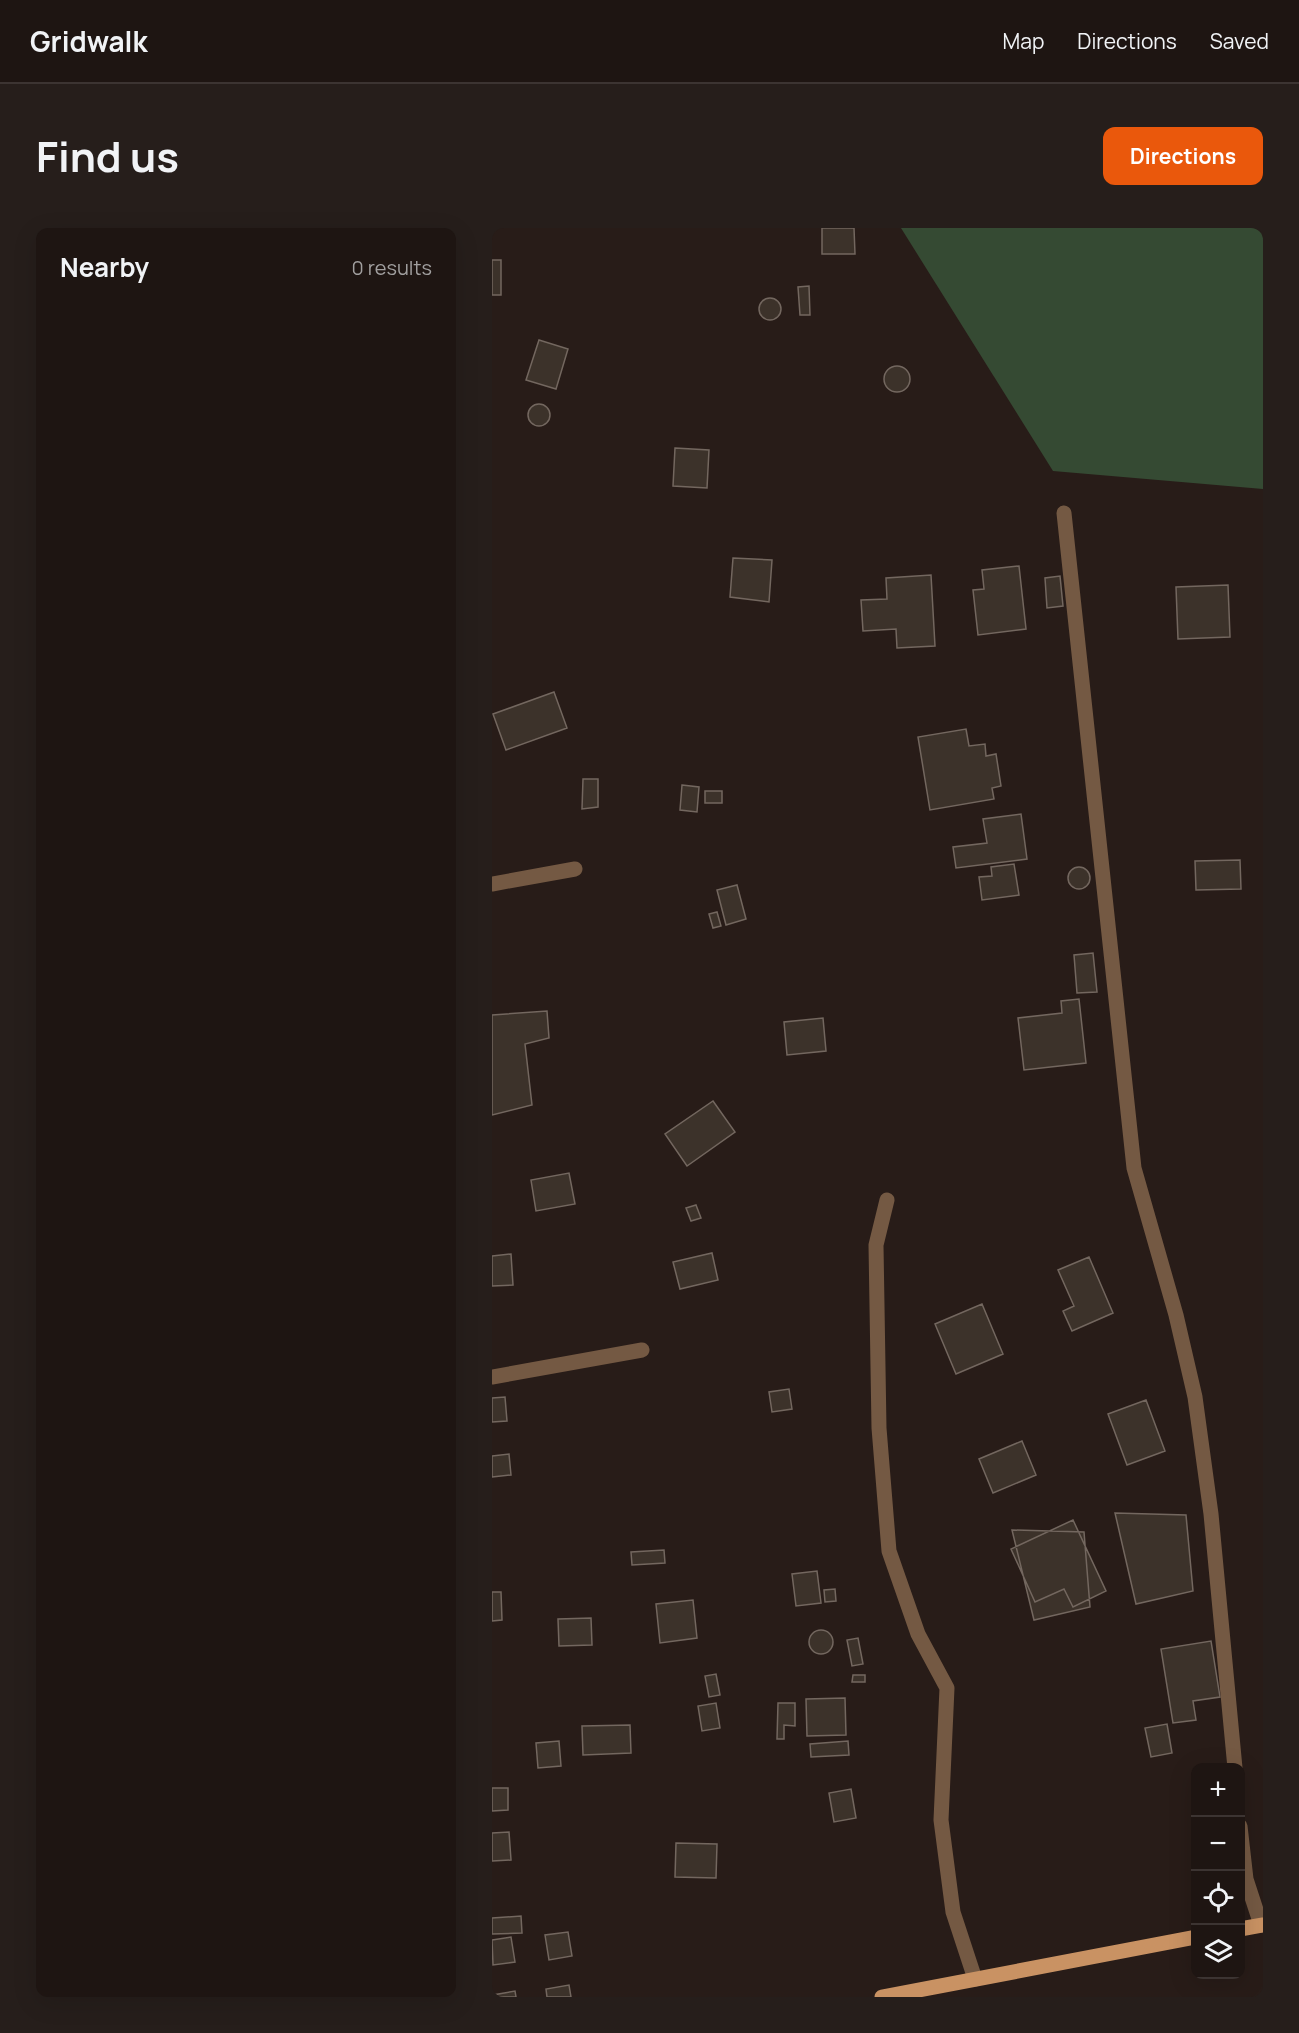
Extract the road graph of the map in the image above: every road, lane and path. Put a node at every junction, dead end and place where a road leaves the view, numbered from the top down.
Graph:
1 (1064, 513) dead end
2 (575, 869) dead end
3 (492, 884) edge
4 (887, 1200) dead end
5 (642, 1350) dead end
6 (492, 1377) edge
7 (1235, 1763) edge
8 (1244, 1871) edge
9 (1262, 1925) edge
10 (1245, 1928) edge
11 (1191, 1938) edge
12 (975, 1979) junction
13 (882, 1997) edge

1 - 7 street
2 - 3 street
4 - 12 street
5 - 6 street
8 - 9 street
9 - 10 main road
11 - 12 main road
12 - 13 main road

